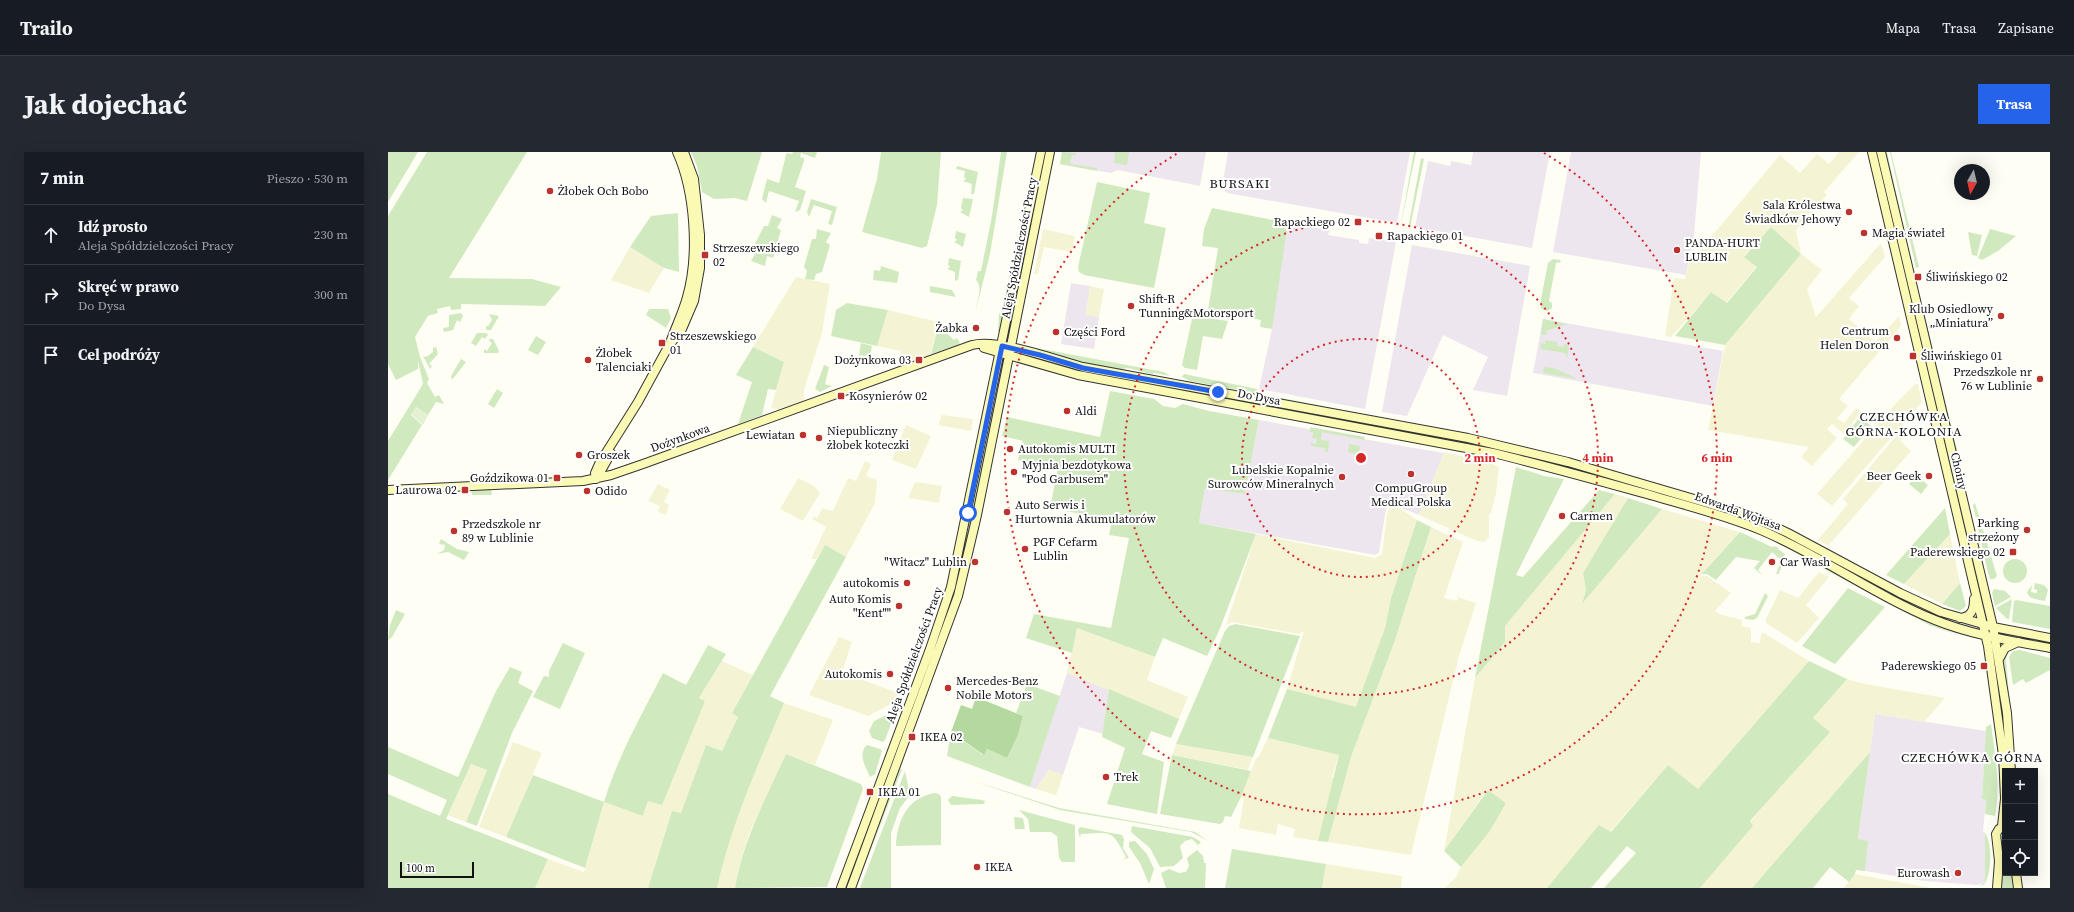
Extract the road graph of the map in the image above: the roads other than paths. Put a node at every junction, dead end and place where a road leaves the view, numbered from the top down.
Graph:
1 (677, 152) edge
2 (684, 152) edge
3 (1042, 152) edge
4 (1050, 152) edge
5 (1872, 152) edge
6 (1882, 152) edge
7 (692, 293) junction
8 (967, 347) junction
9 (986, 348) junction
10 (1001, 349) junction
11 (1010, 351) junction
12 (999, 362) junction
13 (616, 439) junction
14 (1507, 446) joint
15 (1505, 455) joint
16 (605, 465) junction
17 (611, 475) junction
18 (596, 479) junction
19 (388, 490) edge
20 (1975, 592) junction
21 (1990, 614) junction
22 (1958, 618) junction
23 (1983, 625) junction
24 (1993, 627) junction
25 (2005, 630) junction
26 (1985, 635) junction
27 (1995, 637) junction
28 (2050, 638) edge
29 (2018, 642) junction
30 (2050, 648) edge
31 (1999, 659) junction
32 (2004, 768) edge
33 (2011, 768) edge
34 (2002, 827) edge
35 (2016, 876) edge
36 (841, 888) edge
37 (851, 888) edge
38 (1997, 888) edge
39 (2018, 888) edge

1 - 7 street
2 - 7 street
3 - 10 street, Aleja Spółdzielczości Pracy
4 - 11 street, Aleja Spółdzielczości Pracy
5 - 20 street, Choiny
6 - 21 street, Choiny
7 - 13 street
8 - 9 street, Dożynkowa
8 - 10 street, Dożynkowa
8 - 17 street, Dożynkowa
9 - 10 street, Dożynkowa
9 - 12 street
10 - 11 street
10 - 12 street, Aleja Spółdzielczości Pracy
11 - 14 street, Do Dysa
11 - 15 street, Do Dysa
11 - 37 street, Aleja Spółdzielczości Pracy
12 - 36 street, Aleja Spółdzielczości Pracy
13 - 16 street
13 - 18 street
14 - 22 street, Edwarda Wojtasa
15 - 26 street, Edwarda Wojtasa
16 - 17 street
16 - 18 street
17 - 18 street, Dożynkowa
18 - 19 street, Dożynkowa
20 - 22 street
20 - 23 street, Choiny
21 - 24 street, Choiny
21 - 25 street
22 - 23 street, Edwarda Wojtasa
23 - 24 street, Edwarda Wojtasa
23 - 26 street, Choiny
24 - 25 street, Edwarda Wojtasa
24 - 27 street, Choiny
25 - 28 street, Edwarda Wojtasa
26 - 27 street, Edwarda Wojtasa
26 - 32 street, Choiny
27 - 29 street, Edwarda Wojtasa
27 - 31 street, Choiny
29 - 30 street, Edwarda Wojtasa
29 - 31 street
31 - 33 street, Choiny
34 - 38 street, Choiny
35 - 39 street

